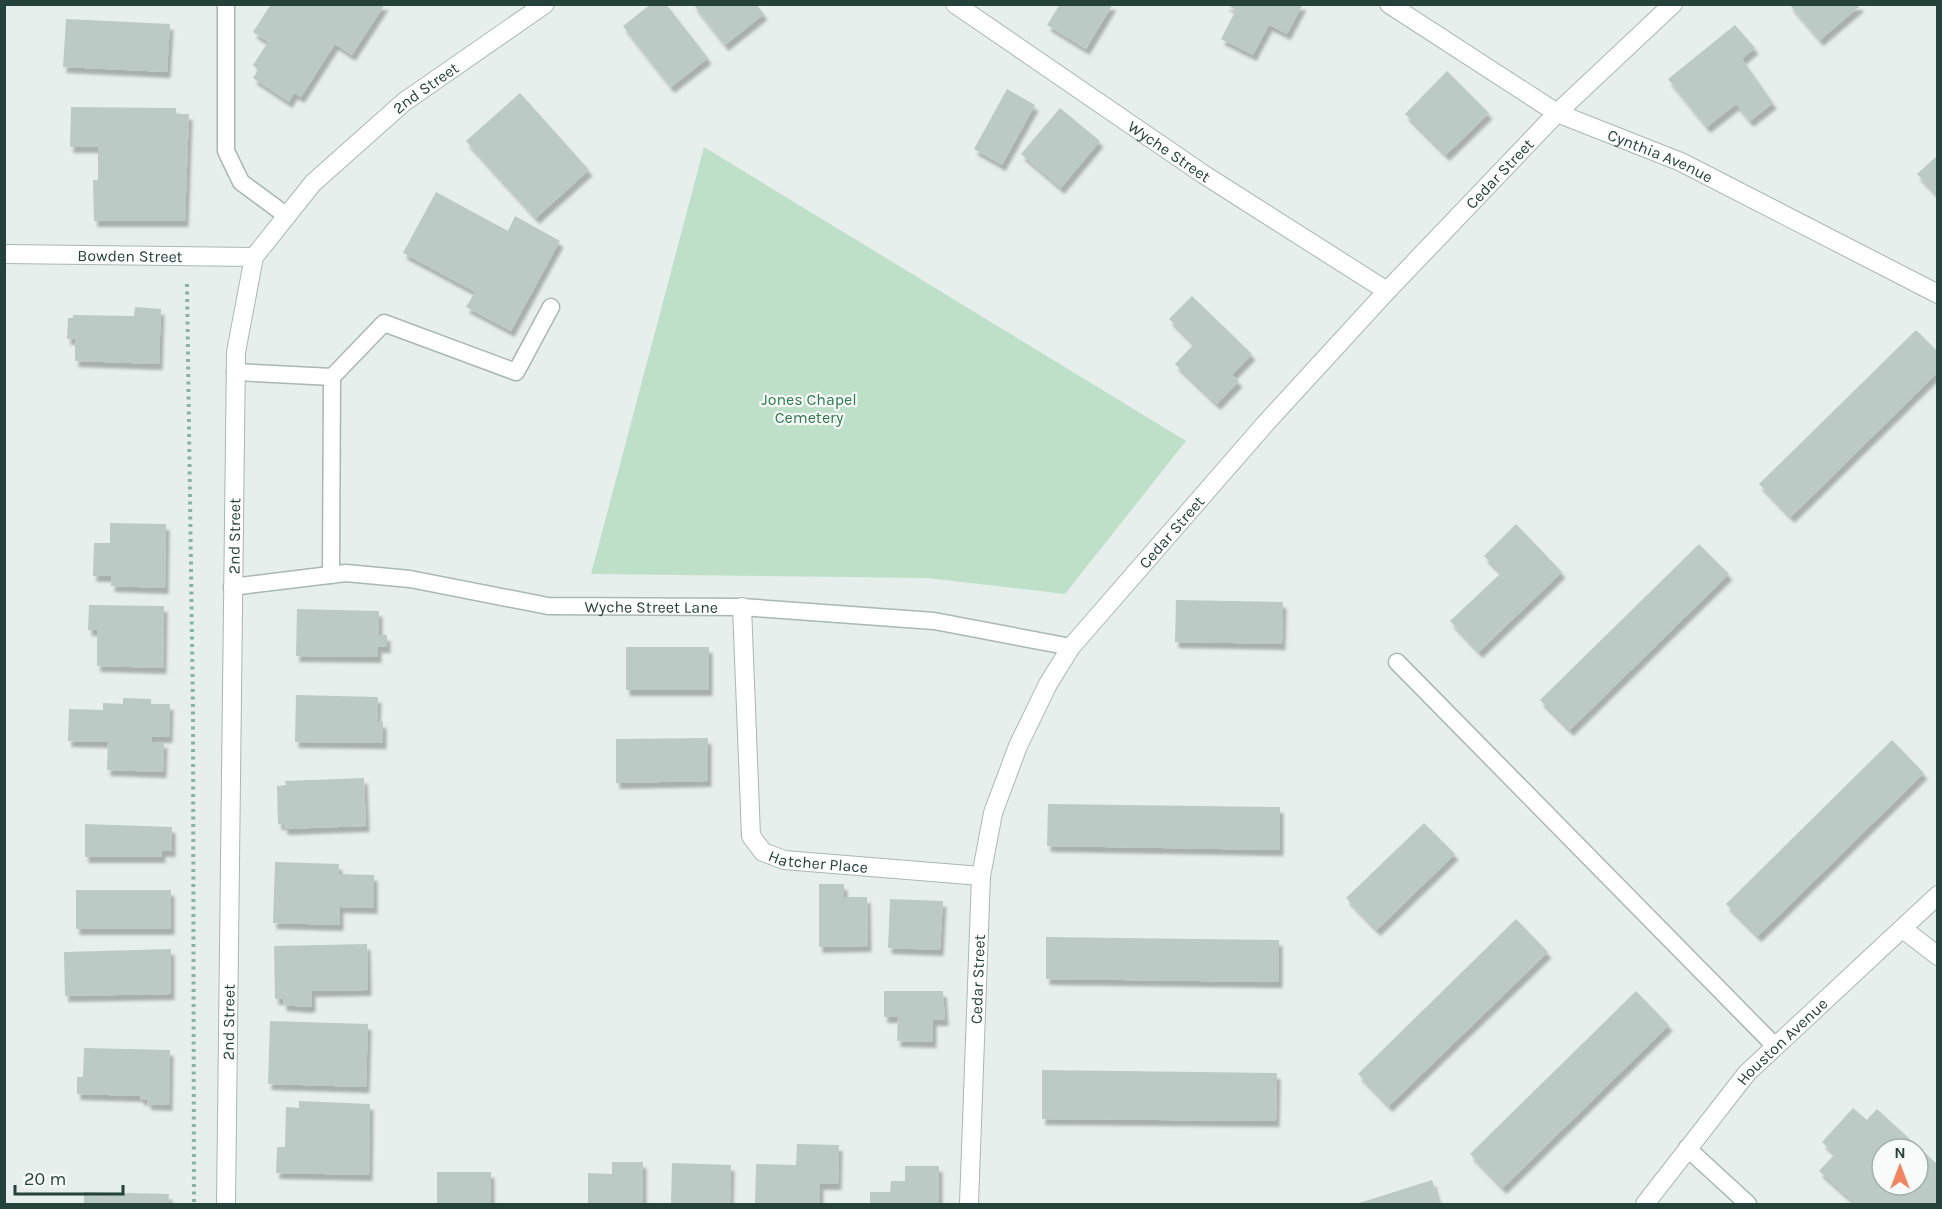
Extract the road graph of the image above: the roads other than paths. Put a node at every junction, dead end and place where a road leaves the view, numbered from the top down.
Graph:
1 (226, 4) edge
2 (545, 4) edge
3 (955, 4) edge
4 (1389, 4) edge
5 (1673, 4) edge
6 (1557, 113) junction
7 (286, 216) junction
8 (4, 254) edge
9 (254, 257) junction
10 (1387, 291) junction
11 (1938, 294) edge
12 (551, 307) dead end
13 (235, 372) junction
14 (332, 377) junction
15 (331, 575) junction
16 (232, 587) junction
17 (742, 607) junction
18 (1071, 647) junction
19 (1397, 662) dead end
20 (981, 876) junction
21 (1938, 895) edge
22 (1903, 929) junction
23 (1938, 956) edge
24 (1775, 1046) junction
25 (1687, 1148) junction
26 (226, 1204) edge
27 (969, 1204) edge
28 (1645, 1204) edge
29 (1748, 1204) edge

1 - 7 lane
2 - 7 street, 2nd Street
3 - 10 street, Wyche Street
4 - 6 street, Cynthia Avenue
5 - 6 street, Cedar Street
6 - 10 street, Cedar Street
6 - 11 street, Cynthia Avenue
7 - 9 street, 2nd Street
8 - 9 street, Bowden Street
9 - 13 street, 2nd Street
10 - 18 street, Cedar Street
12 - 14 lane
13 - 14 lane
13 - 16 street, 2nd Street
14 - 15 lane
15 - 16 lane, Wyche Street Lane
15 - 17 lane, Wyche Street Lane
16 - 26 street, 2nd Street
17 - 18 lane, Wyche Street Lane
17 - 20 street, Hatcher Place
18 - 20 street, Cedar Street
19 - 24 lane
20 - 27 street, Cedar Street
21 - 22 street, Houston Avenue
22 - 23 street
22 - 24 street, Houston Avenue
24 - 25 street, Houston Avenue
25 - 28 street, Houston Avenue
25 - 29 lane

